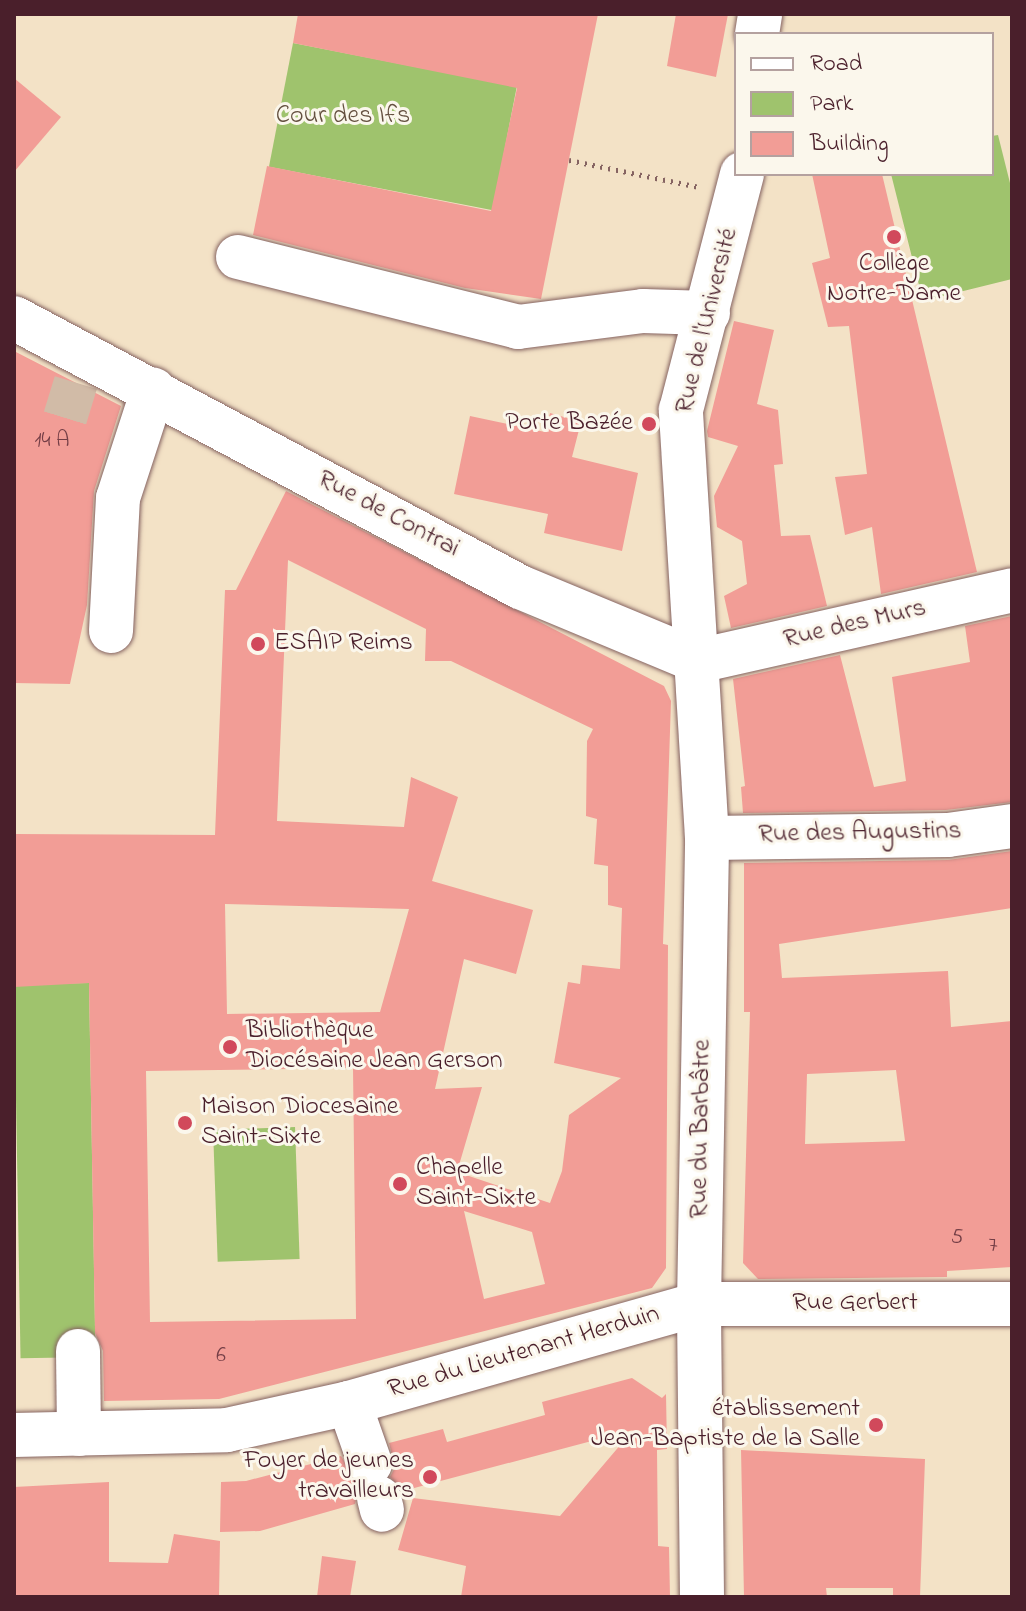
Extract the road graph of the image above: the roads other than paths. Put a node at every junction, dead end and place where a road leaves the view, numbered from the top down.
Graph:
1 (742, 176) edge
2 (238, 257) dead end
3 (708, 313) junction
4 (14, 318) edge
5 (153, 390) junction
6 (1012, 590) edge
7 (111, 631) dead end
8 (698, 661) junction
9 (1012, 826) edge
10 (707, 838) junction
11 (699, 1304) junction
12 (1012, 1304) edge
13 (78, 1351) dead end
14 (349, 1403) junction
15 (79, 1434) junction
16 (14, 1435) edge
17 (377, 1490) dead end
18 (702, 1597) edge

1 - 3 street, Rue de l'Université
2 - 3 street
3 - 8 street, Rue de l'Université
4 - 5 street, Rue de Contrai
5 - 7 street
5 - 8 street, Rue de Contrai
6 - 8 street, Rue des Murs
8 - 10 street, Rue du Barbâtre
9 - 10 street, Rue des Augustins
10 - 11 street, Rue du Barbâtre
11 - 12 street, Rue Gerbert
11 - 14 street, Rue du Lieutenant Herduin
11 - 18 street, Rue du Barbâtre
13 - 15 street
14 - 15 street, Rue du Lieutenant Herduin
14 - 17 street
15 - 16 street, Rue du Lieutenant Herduin

